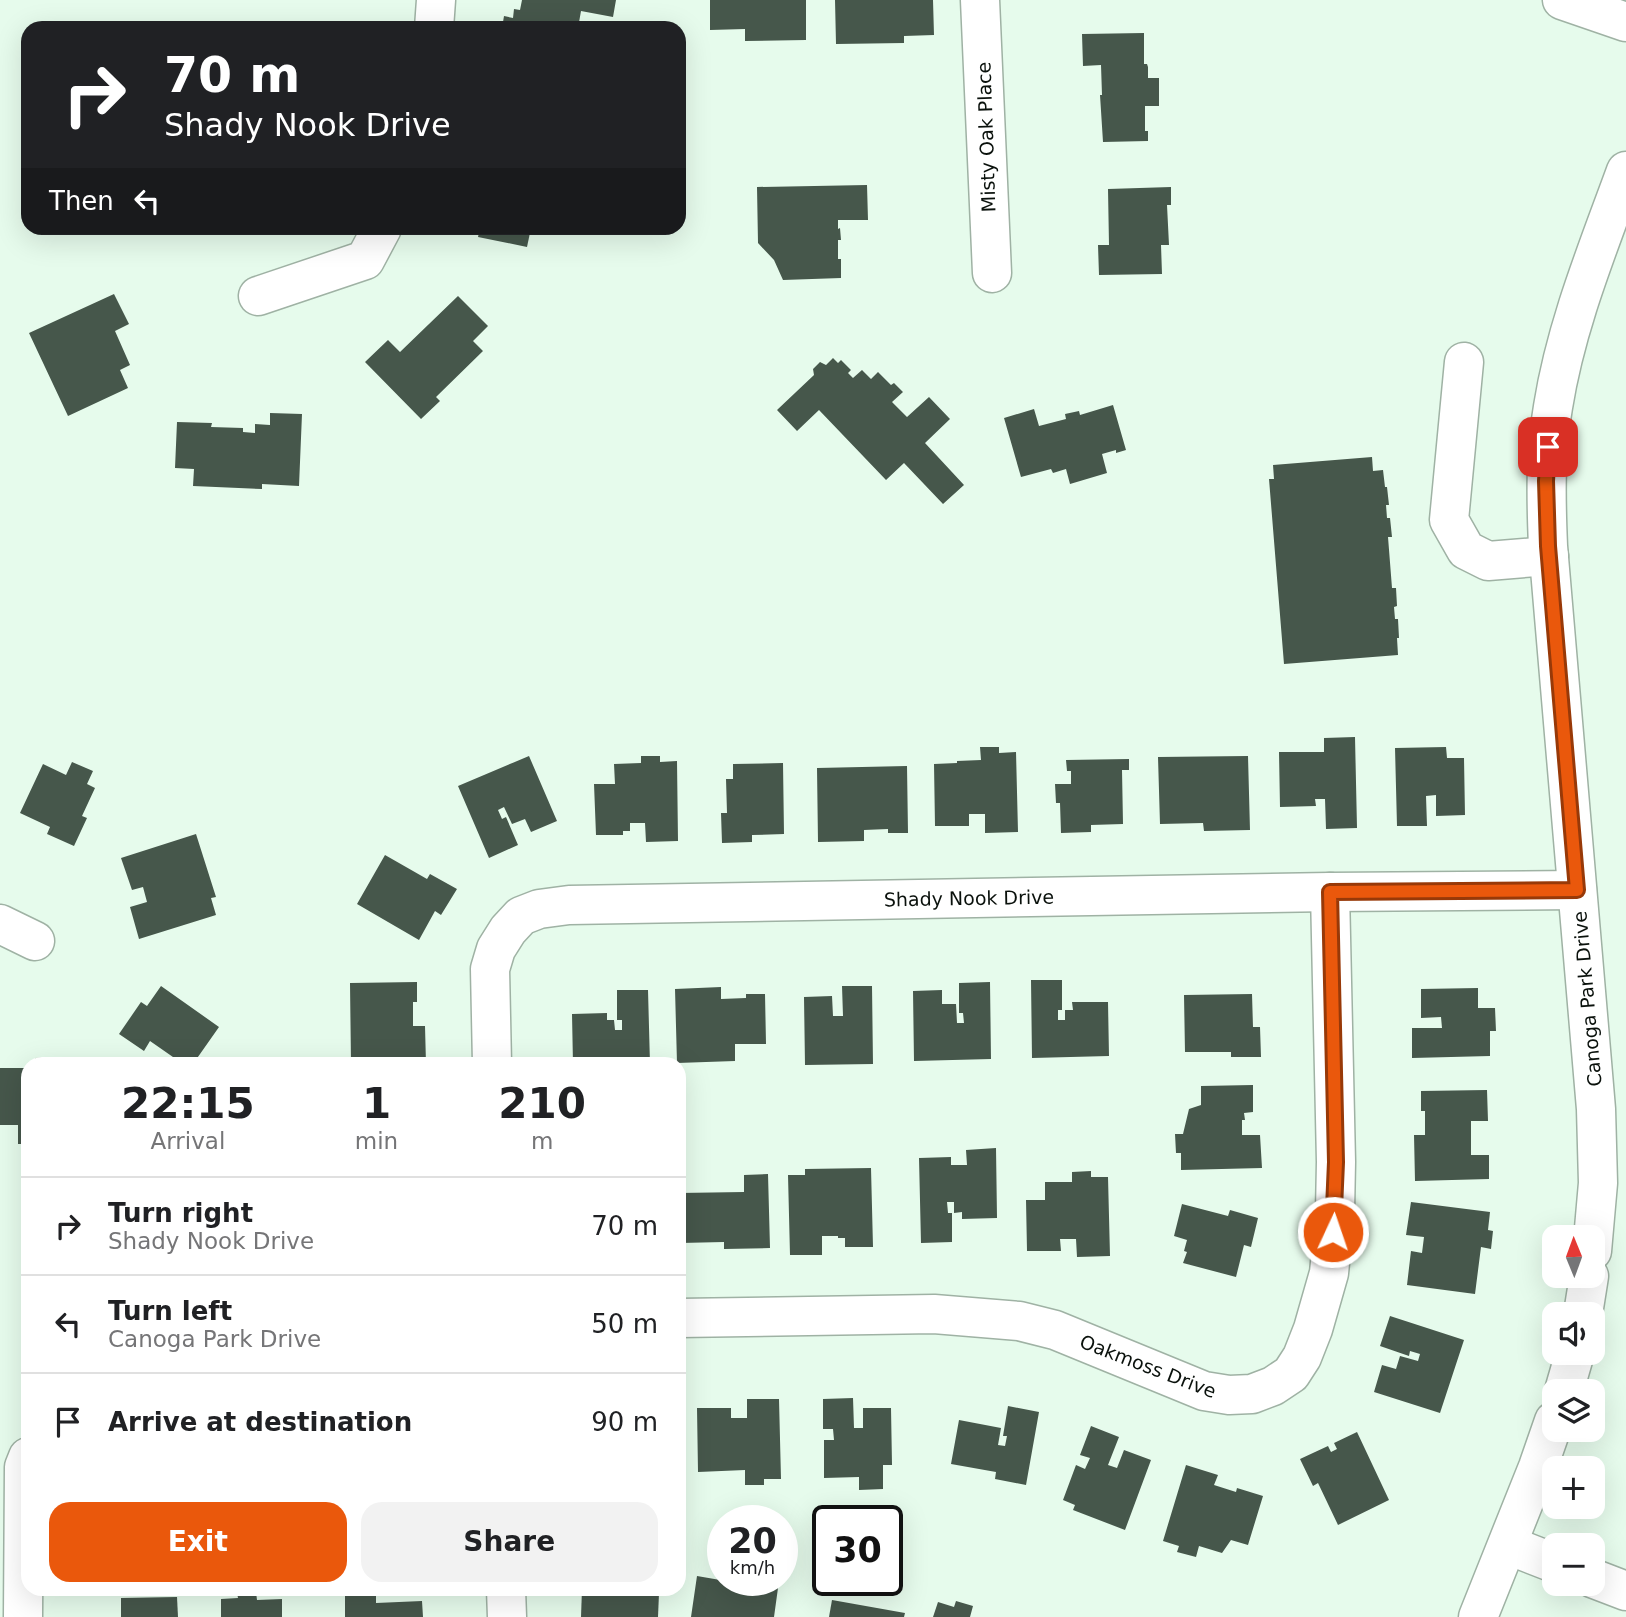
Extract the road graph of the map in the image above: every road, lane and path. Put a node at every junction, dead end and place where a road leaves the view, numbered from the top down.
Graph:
1 (436, 0) edge
2 (981, 0) edge
3 (1575, 2) edge
4 (434, 21) edge
5 (1626, 22) edge
6 (1626, 171) edge
7 (378, 235) edge
8 (992, 273) dead end
9 (258, 296) dead end
10 (1464, 362) dead end
11 (1549, 556) junction
12 (1577, 890) junction
13 (1330, 892) junction
14 (0, 925) edge
15 (35, 941) dead end
16 (492, 1057) edge
17 (1594, 1225) edge
18 (686, 1318) edge
19 (1547, 1442) edge
20 (1508, 1545) junction
21 (1542, 1558) edge
22 (1605, 1583) edge
23 (1626, 1591) edge
24 (23, 1596) edge
25 (506, 1596) edge
26 (23, 1617) edge
27 (507, 1617) edge
28 (1478, 1617) edge

1 - 4 street
2 - 8 street, Misty Oak Place
3 - 5 street
6 - 11 street, Canoga Park Drive
7 - 9 street
10 - 11 street
11 - 12 street, Canoga Park Drive
12 - 13 street, Shady Nook Drive
12 - 17 street, Canoga Park Drive
13 - 16 street, Shady Nook Drive
13 - 18 street, Oakmoss Drive
14 - 15 street
19 - 20 street
20 - 21 street
20 - 28 street
22 - 23 street
24 - 26 street
25 - 27 street

